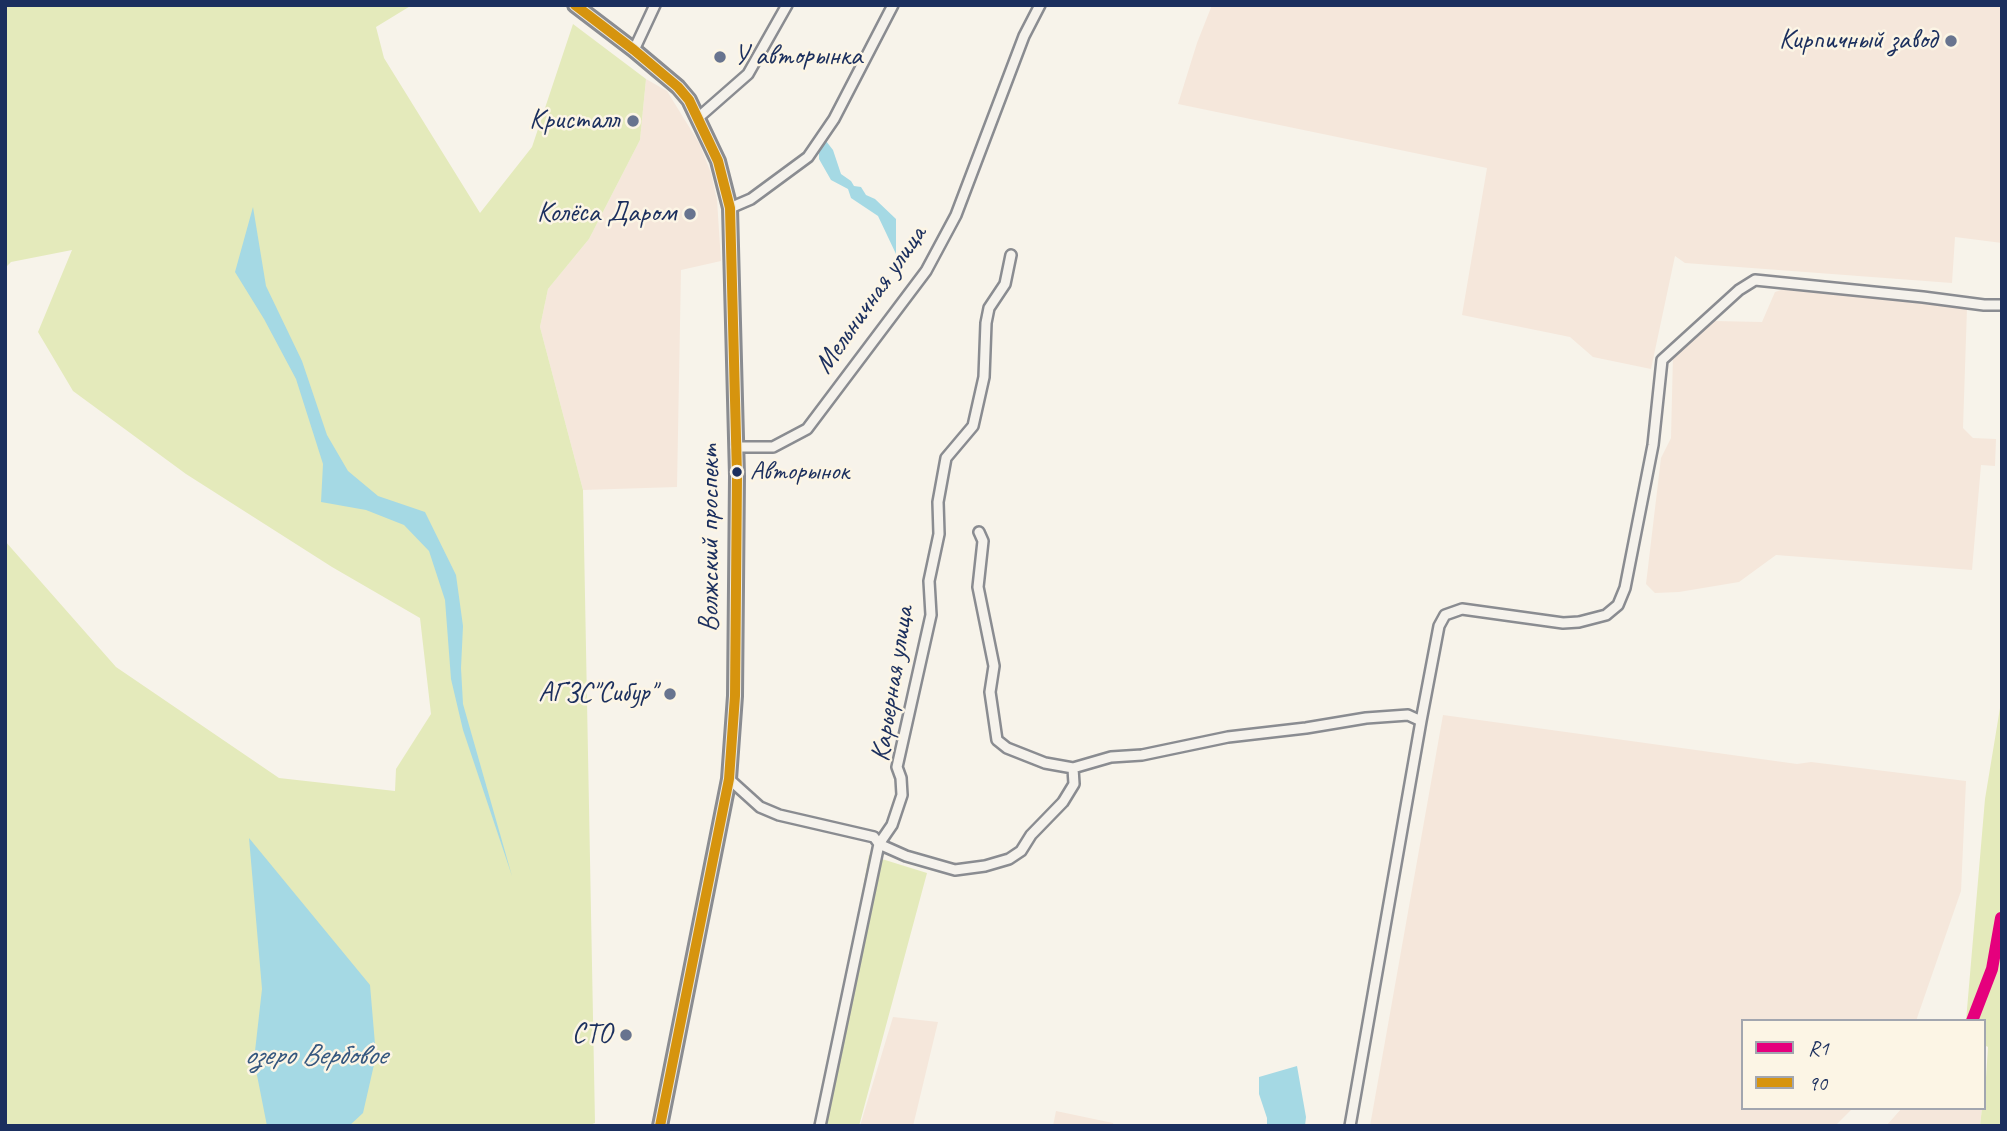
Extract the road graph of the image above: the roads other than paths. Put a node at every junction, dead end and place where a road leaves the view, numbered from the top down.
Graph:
1 (575, 5) edge
2 (655, 5) edge
3 (787, 5) edge
4 (894, 5) edge
5 (1040, 5) edge
6 (634, 50) junction
7 (699, 117) junction
8 (730, 208) junction
9 (1011, 255) dead end
10 (2002, 305) edge
11 (735, 447) junction
12 (979, 532) dead end
13 (1421, 721) junction
14 (1073, 768) junction
15 (729, 779) junction
16 (879, 844) junction
17 (660, 1126) edge
18 (820, 1126) edge
19 (1350, 1126) edge

1 - 6 main road, Волжский проспект
2 - 6 street
3 - 7 street
4 - 8 street
5 - 11 street, Мельничная улица
6 - 7 main road, Волжский проспект
7 - 8 main road, Волжский проспект
8 - 11 main road, Волжский проспект
9 - 16 street, Карьерная улица
10 - 13 street
11 - 15 main road, Волжский проспект
12 - 14 street
13 - 14 street
13 - 19 street
14 - 16 street
15 - 16 street
15 - 17 main road, Волжский проспект
16 - 18 street, Карьерная улица

